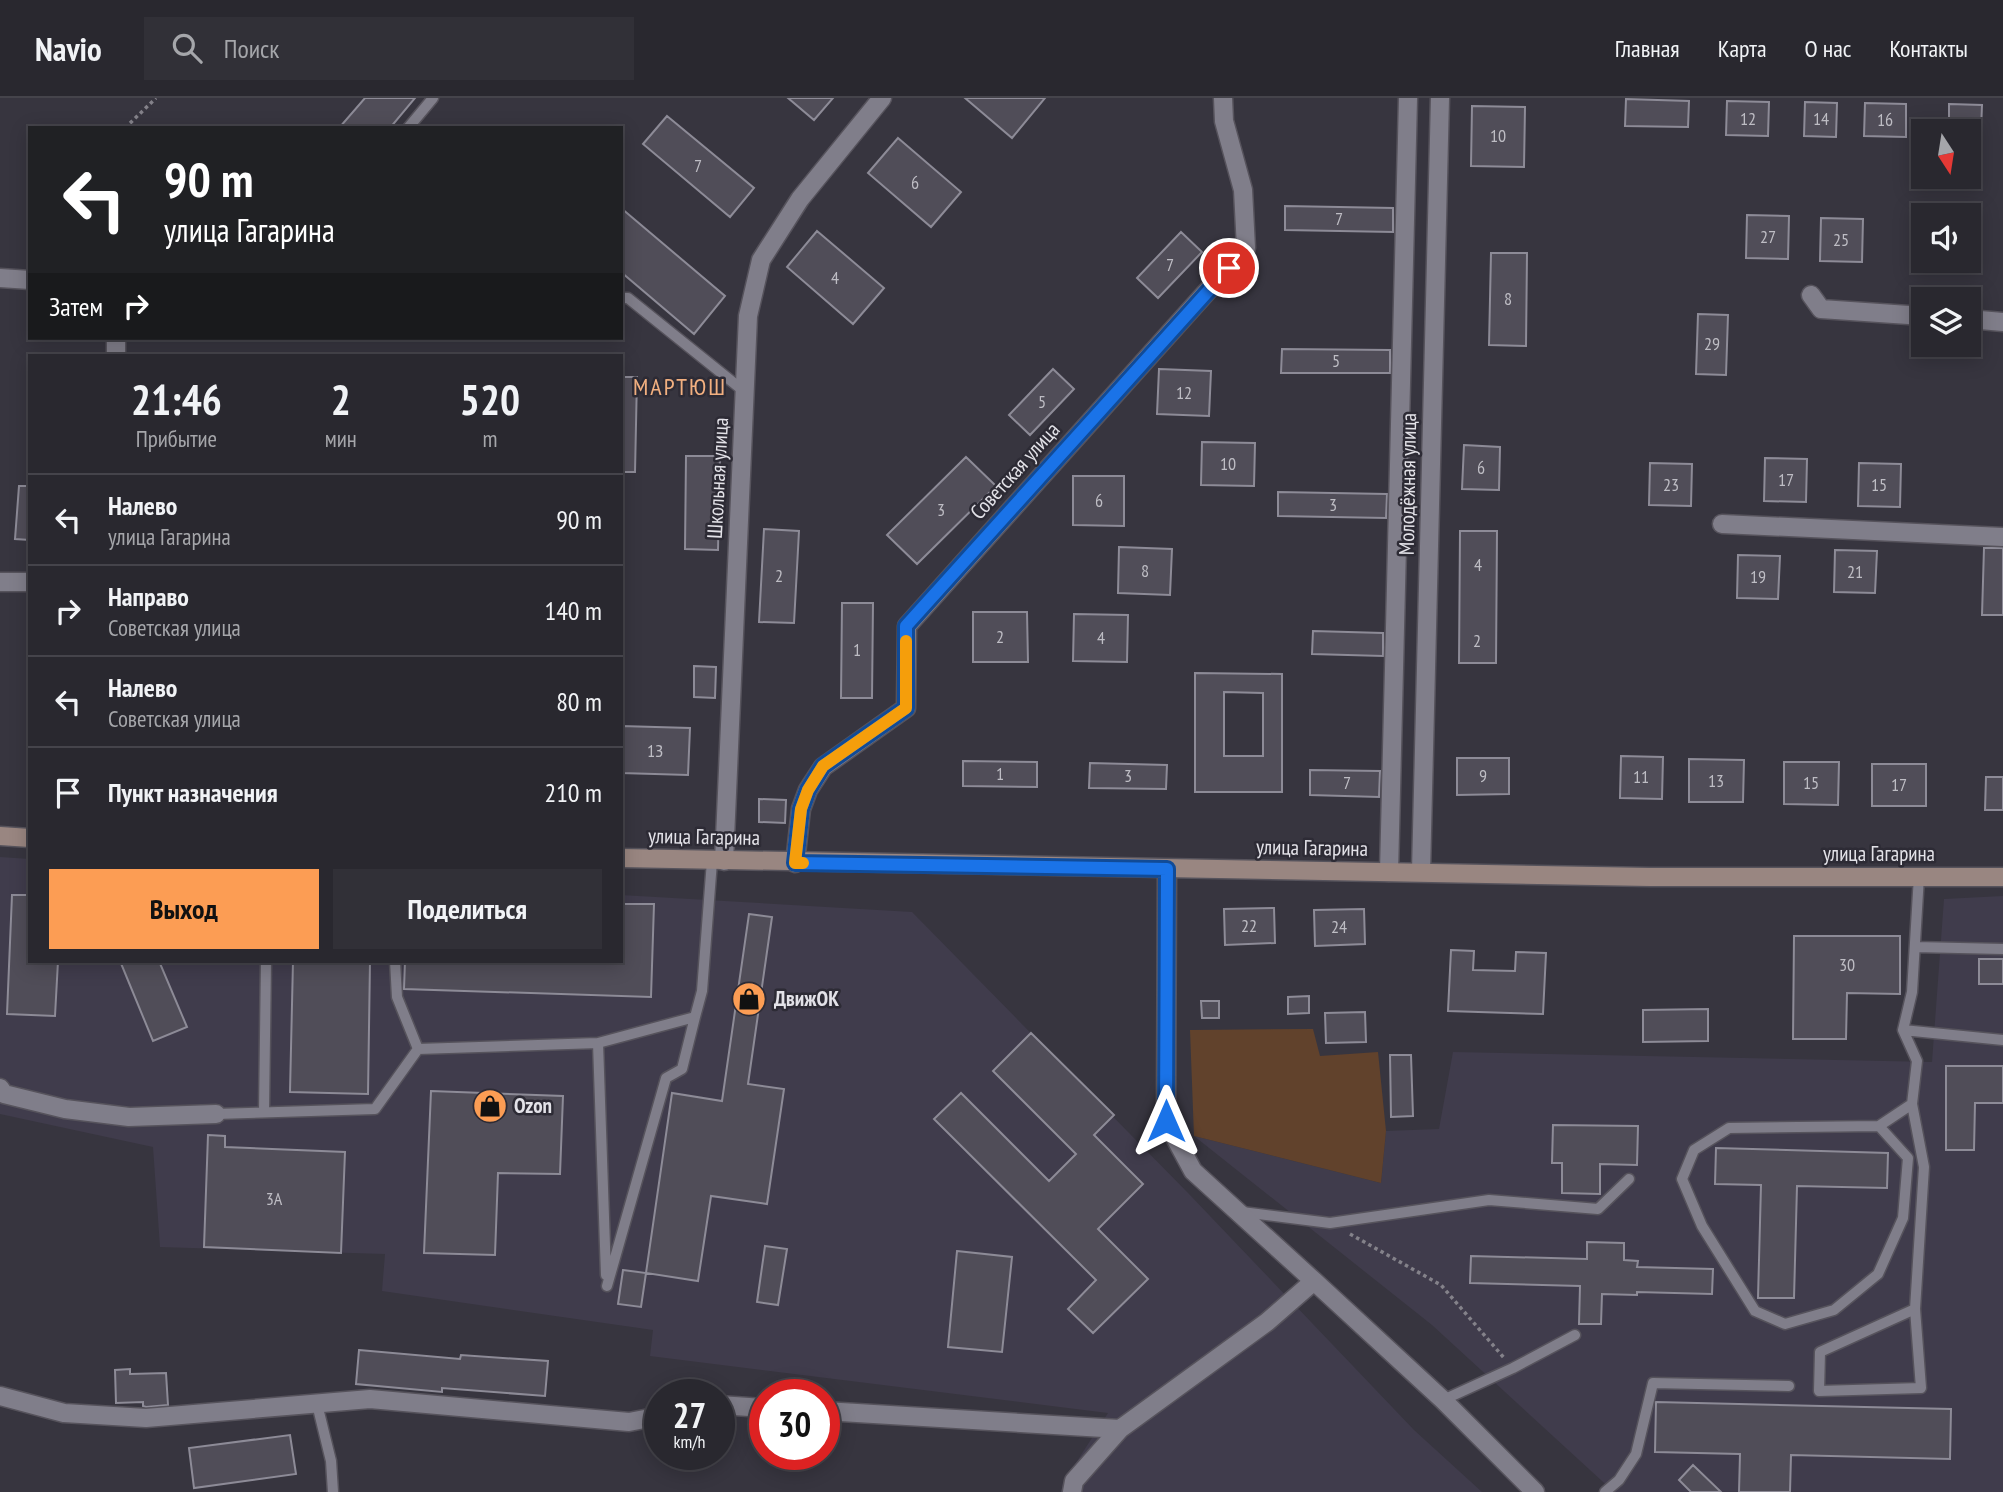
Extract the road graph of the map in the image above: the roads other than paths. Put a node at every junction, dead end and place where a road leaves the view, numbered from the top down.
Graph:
1 (433, 98) edge
2 (882, 98) edge
3 (1223, 98) edge
4 (1408, 98) edge
5 (1440, 98) edge
6 (410, 126) edge
7 (0, 278) edge
8 (28, 280) edge
9 (1811, 295) dead end
10 (623, 298) edge
11 (1911, 315) edge
12 (1981, 320) edge
13 (2003, 322) edge
14 (745, 392) junction
15 (1722, 524) dead end
16 (2003, 537) edge
17 (0, 582) edge
18 (28, 582) edge
19 (0, 836) edge
20 (28, 838) edge
21 (623, 858) edge
22 (718, 861) junction
23 (795, 863) junction
24 (1167, 869) junction
25 (1389, 872) junction
26 (1420, 872) junction
27 (1919, 876) junction
28 (2003, 877) edge
29 (1915, 947) junction
30 (2003, 949) edge
31 (266, 963) edge
32 (395, 963) edge
33 (695, 1017) junction
34 (1903, 1030) junction
35 (2003, 1040) edge
36 (598, 1043) junction
37 (418, 1049) junction
38 (0, 1088) edge
39 (1912, 1104) junction
40 (264, 1112) junction
41 (216, 1114) joint
42 (1879, 1126) junction
43 (1629, 1179) dead end
44 (1238, 1212) junction
45 (1314, 1281) junction
46 (1915, 1309) junction
47 (1575, 1335) dead end
48 (1789, 1386) dead end
49 (0, 1396) edge
50 (1443, 1400) junction
51 (317, 1404) junction
52 (840, 1412) edge
53 (644, 1419) edge
54 (1120, 1429) junction
55 (333, 1492) edge
56 (1072, 1492) edge
57 (1535, 1492) edge
58 (1605, 1492) edge

1 - 6 lane
2 - 14 street, Школьная улица
3 - 23 street, Советская улица
4 - 25 street, Молодёжная улица
5 - 26 street, Молодёжная улица
7 - 8 street
9 - 11 street
10 - 14 lane
12 - 13 street
14 - 22 street, Школьная улица
15 - 16 street
17 - 18 street
19 - 20 main road
21 - 22 main road, улица Гагарина
22 - 23 main road, улица Гагарина
22 - 33 lane
23 - 24 main road, улица Гагарина
24 - 25 main road, улица Гагарина
24 - 44 street
25 - 26 main road, улица Гагарина
26 - 27 main road, улица Гагарина
27 - 28 main road, улица Гагарина
27 - 29 lane
29 - 30 lane
29 - 34 lane
31 - 40 lane
32 - 37 lane
33 - 36 lane
33 - 36 lane
34 - 35 lane
34 - 39 lane
36 - 37 lane
37 - 40 lane
38 - 41 street
39 - 42 lane
39 - 46 lane
40 - 41 lane
42 - 42 lane
43 - 44 lane
44 - 45 street
45 - 50 street
45 - 54 street
46 - 46 lane
47 - 50 lane
48 - 58 lane
49 - 51 street
50 - 57 street
51 - 53 street
51 - 55 lane
52 - 54 street
54 - 56 street

